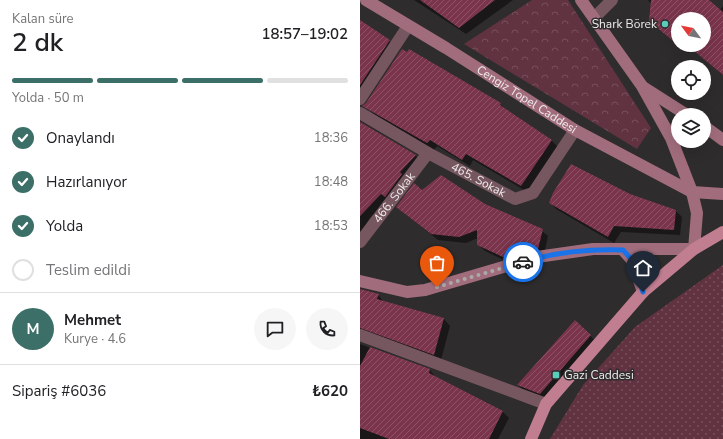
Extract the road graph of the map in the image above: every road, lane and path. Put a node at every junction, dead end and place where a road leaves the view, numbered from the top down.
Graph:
1 (366, 0) edge
2 (581, 0) edge
3 (612, 0) edge
4 (594, 18) junction
5 (408, 26) junction
6 (642, 86) junction
7 (360, 98) edge
8 (676, 108) edge
9 (360, 113) edge
10 (575, 130) junction
11 (711, 131) edge
12 (723, 140) edge
13 (428, 153) junction
14 (692, 192) junction
15 (723, 194) edge
16 (723, 232) edge
17 (360, 242) edge
18 (694, 249) junction
19 (623, 250) junction
20 (360, 281) edge
21 (643, 292) junction
22 (360, 335) edge
23 (546, 404) junction
24 (531, 439) edge

1 - 5 main road, Cengiz Topel Caddesi
2 - 4 main road
3 - 4 street
4 - 6 main road
5 - 7 street
5 - 10 main road, Cengiz Topel Caddesi
6 - 8 main road
6 - 14 main road
9 - 13 street, 465. Sokak
10 - 13 street, 465. Sokak
10 - 14 main road, Cengiz Topel Caddesi
11 - 12 main road
13 - 17 street, 466. Sokak
14 - 15 main road
14 - 18 main road
16 - 18 main road
18 - 19 main road
18 - 21 main road
19 - 20 main road
19 - 21 main road
21 - 23 main road
22 - 23 street
23 - 24 main road

